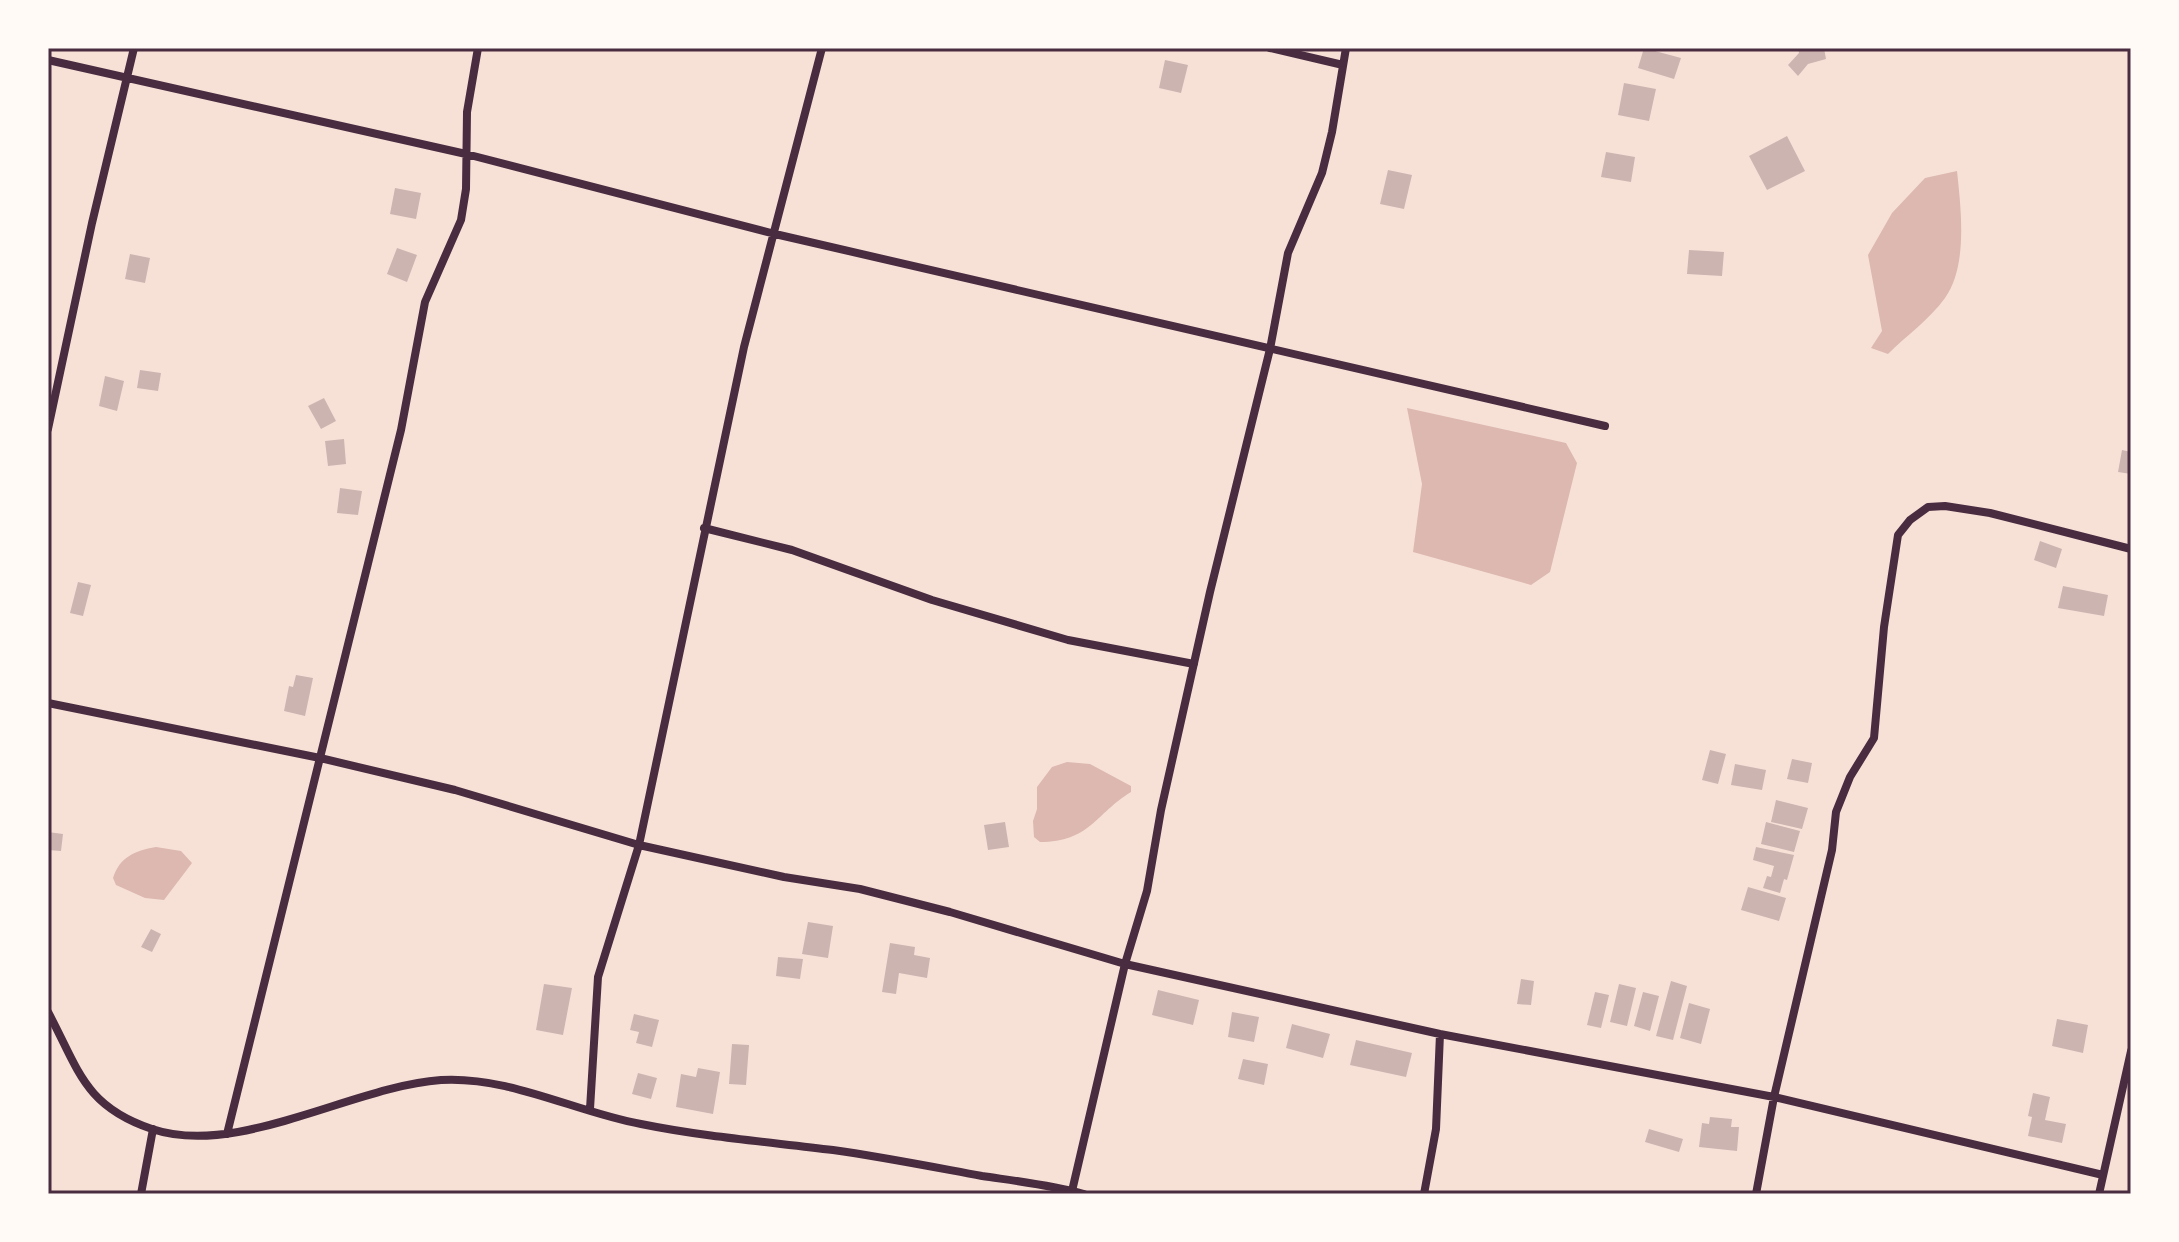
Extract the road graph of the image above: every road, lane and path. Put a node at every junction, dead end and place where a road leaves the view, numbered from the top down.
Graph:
1 (134, 48) edge
2 (478, 48) edge
3 (822, 48) edge
4 (1270, 48) edge
5 (1346, 48) edge
6 (48, 60) edge
7 (1343, 65) junction
8 (126, 79) junction
9 (466, 154) junction
10 (775, 234) junction
11 (1270, 349) junction
12 (1605, 426) dead end
13 (48, 429) edge
14 (704, 528) junction
15 (2131, 549) edge
16 (1194, 664) junction
17 (48, 703) edge
18 (320, 758) junction
19 (639, 845) junction
20 (1125, 964) junction
21 (48, 1012) edge
22 (1440, 1034) junction
23 (2131, 1051) edge
24 (1774, 1097) junction
25 (590, 1109) junction
26 (153, 1129) junction
27 (227, 1134) junction
28 (2103, 1175) junction
29 (1072, 1191) junction
30 (141, 1194) edge
31 (1084, 1194) edge
32 (1424, 1194) edge
33 (1756, 1194) edge
34 (2099, 1194) edge

1 - 8 street
2 - 9 street
3 - 10 street
4 - 7 street
5 - 7 street
6 - 8 street
7 - 11 street
8 - 9 street
8 - 13 street
9 - 10 street
9 - 18 street
10 - 11 street
10 - 14 street
11 - 12 street
11 - 16 street
14 - 16 street
14 - 19 street
15 - 24 street
16 - 20 street
17 - 18 street
18 - 19 street
18 - 27 street
19 - 20 street
19 - 25 street
20 - 22 street
20 - 29 street
21 - 26 street
22 - 24 street
22 - 32 street
23 - 28 street
24 - 28 street
24 - 33 street
25 - 27 street
25 - 29 street
26 - 27 street
26 - 30 street
28 - 34 street
29 - 31 street

